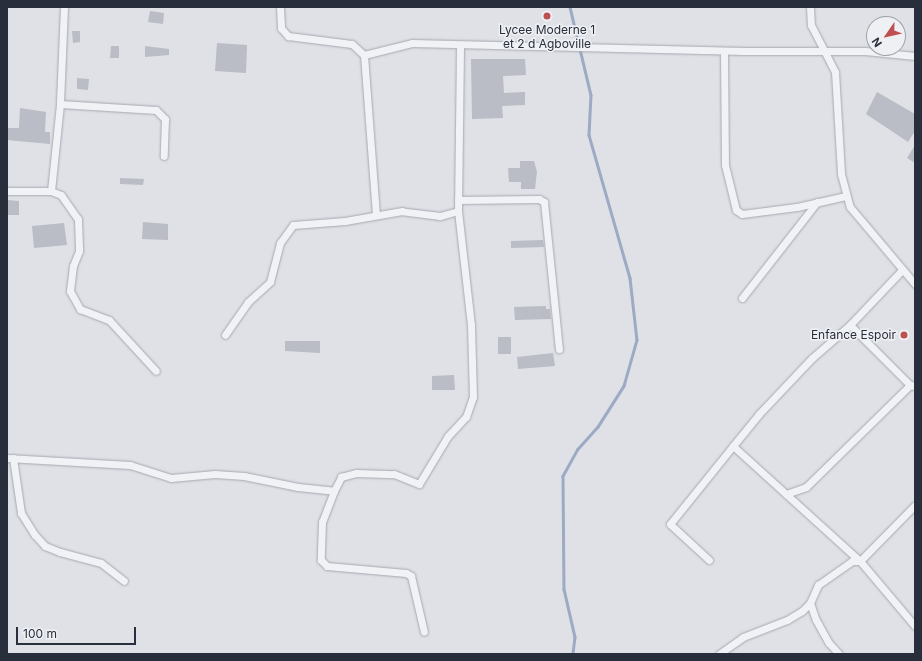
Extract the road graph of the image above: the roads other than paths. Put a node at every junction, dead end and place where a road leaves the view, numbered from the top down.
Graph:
1 (64, 7) edge
2 (280, 7) edge
3 (810, 7) edge
4 (460, 46) junction
5 (724, 51) junction
6 (826, 52) junction
7 (364, 55) junction
8 (915, 56) edge
9 (60, 104) junction
10 (164, 156) dead end
11 (7, 191) edge
12 (51, 191) junction
13 (846, 196) junction
14 (458, 200) junction
15 (817, 202) junction
16 (458, 211) junction
17 (376, 215) junction
18 (902, 270) junction
19 (915, 284) edge
20 (742, 298) dead end
21 (850, 325) junction
22 (225, 335) dead end
23 (559, 349) dead end
24 (156, 371) dead end
25 (912, 385) edge
26 (733, 446) junction
27 (10, 458) edge
28 (334, 491) junction
29 (786, 494) junction
30 (915, 505) edge
31 (709, 560) dead end
32 (860, 560) junction
33 (124, 581) dead end
34 (810, 603) junction
35 (915, 626) edge
36 (424, 632) dead end
37 (719, 654) edge
38 (839, 654) edge

1 - 9 street
2 - 7 street
3 - 6 street
4 - 5 street
4 - 7 street
4 - 14 street
5 - 6 street
5 - 15 street
6 - 8 street
6 - 13 street
7 - 17 street
9 - 10 street
9 - 12 street
11 - 12 street
12 - 24 street
13 - 15 street
13 - 18 street
14 - 16 street
14 - 23 street
15 - 20 street
16 - 17 street
16 - 28 street
17 - 22 street
18 - 19 street
18 - 21 street
21 - 25 street
21 - 26 street
25 - 29 street
26 - 29 street
26 - 31 street
27 - 28 street
27 - 33 street
28 - 36 street
29 - 32 street
30 - 32 street
32 - 34 street
32 - 35 street
34 - 37 street
34 - 38 street

